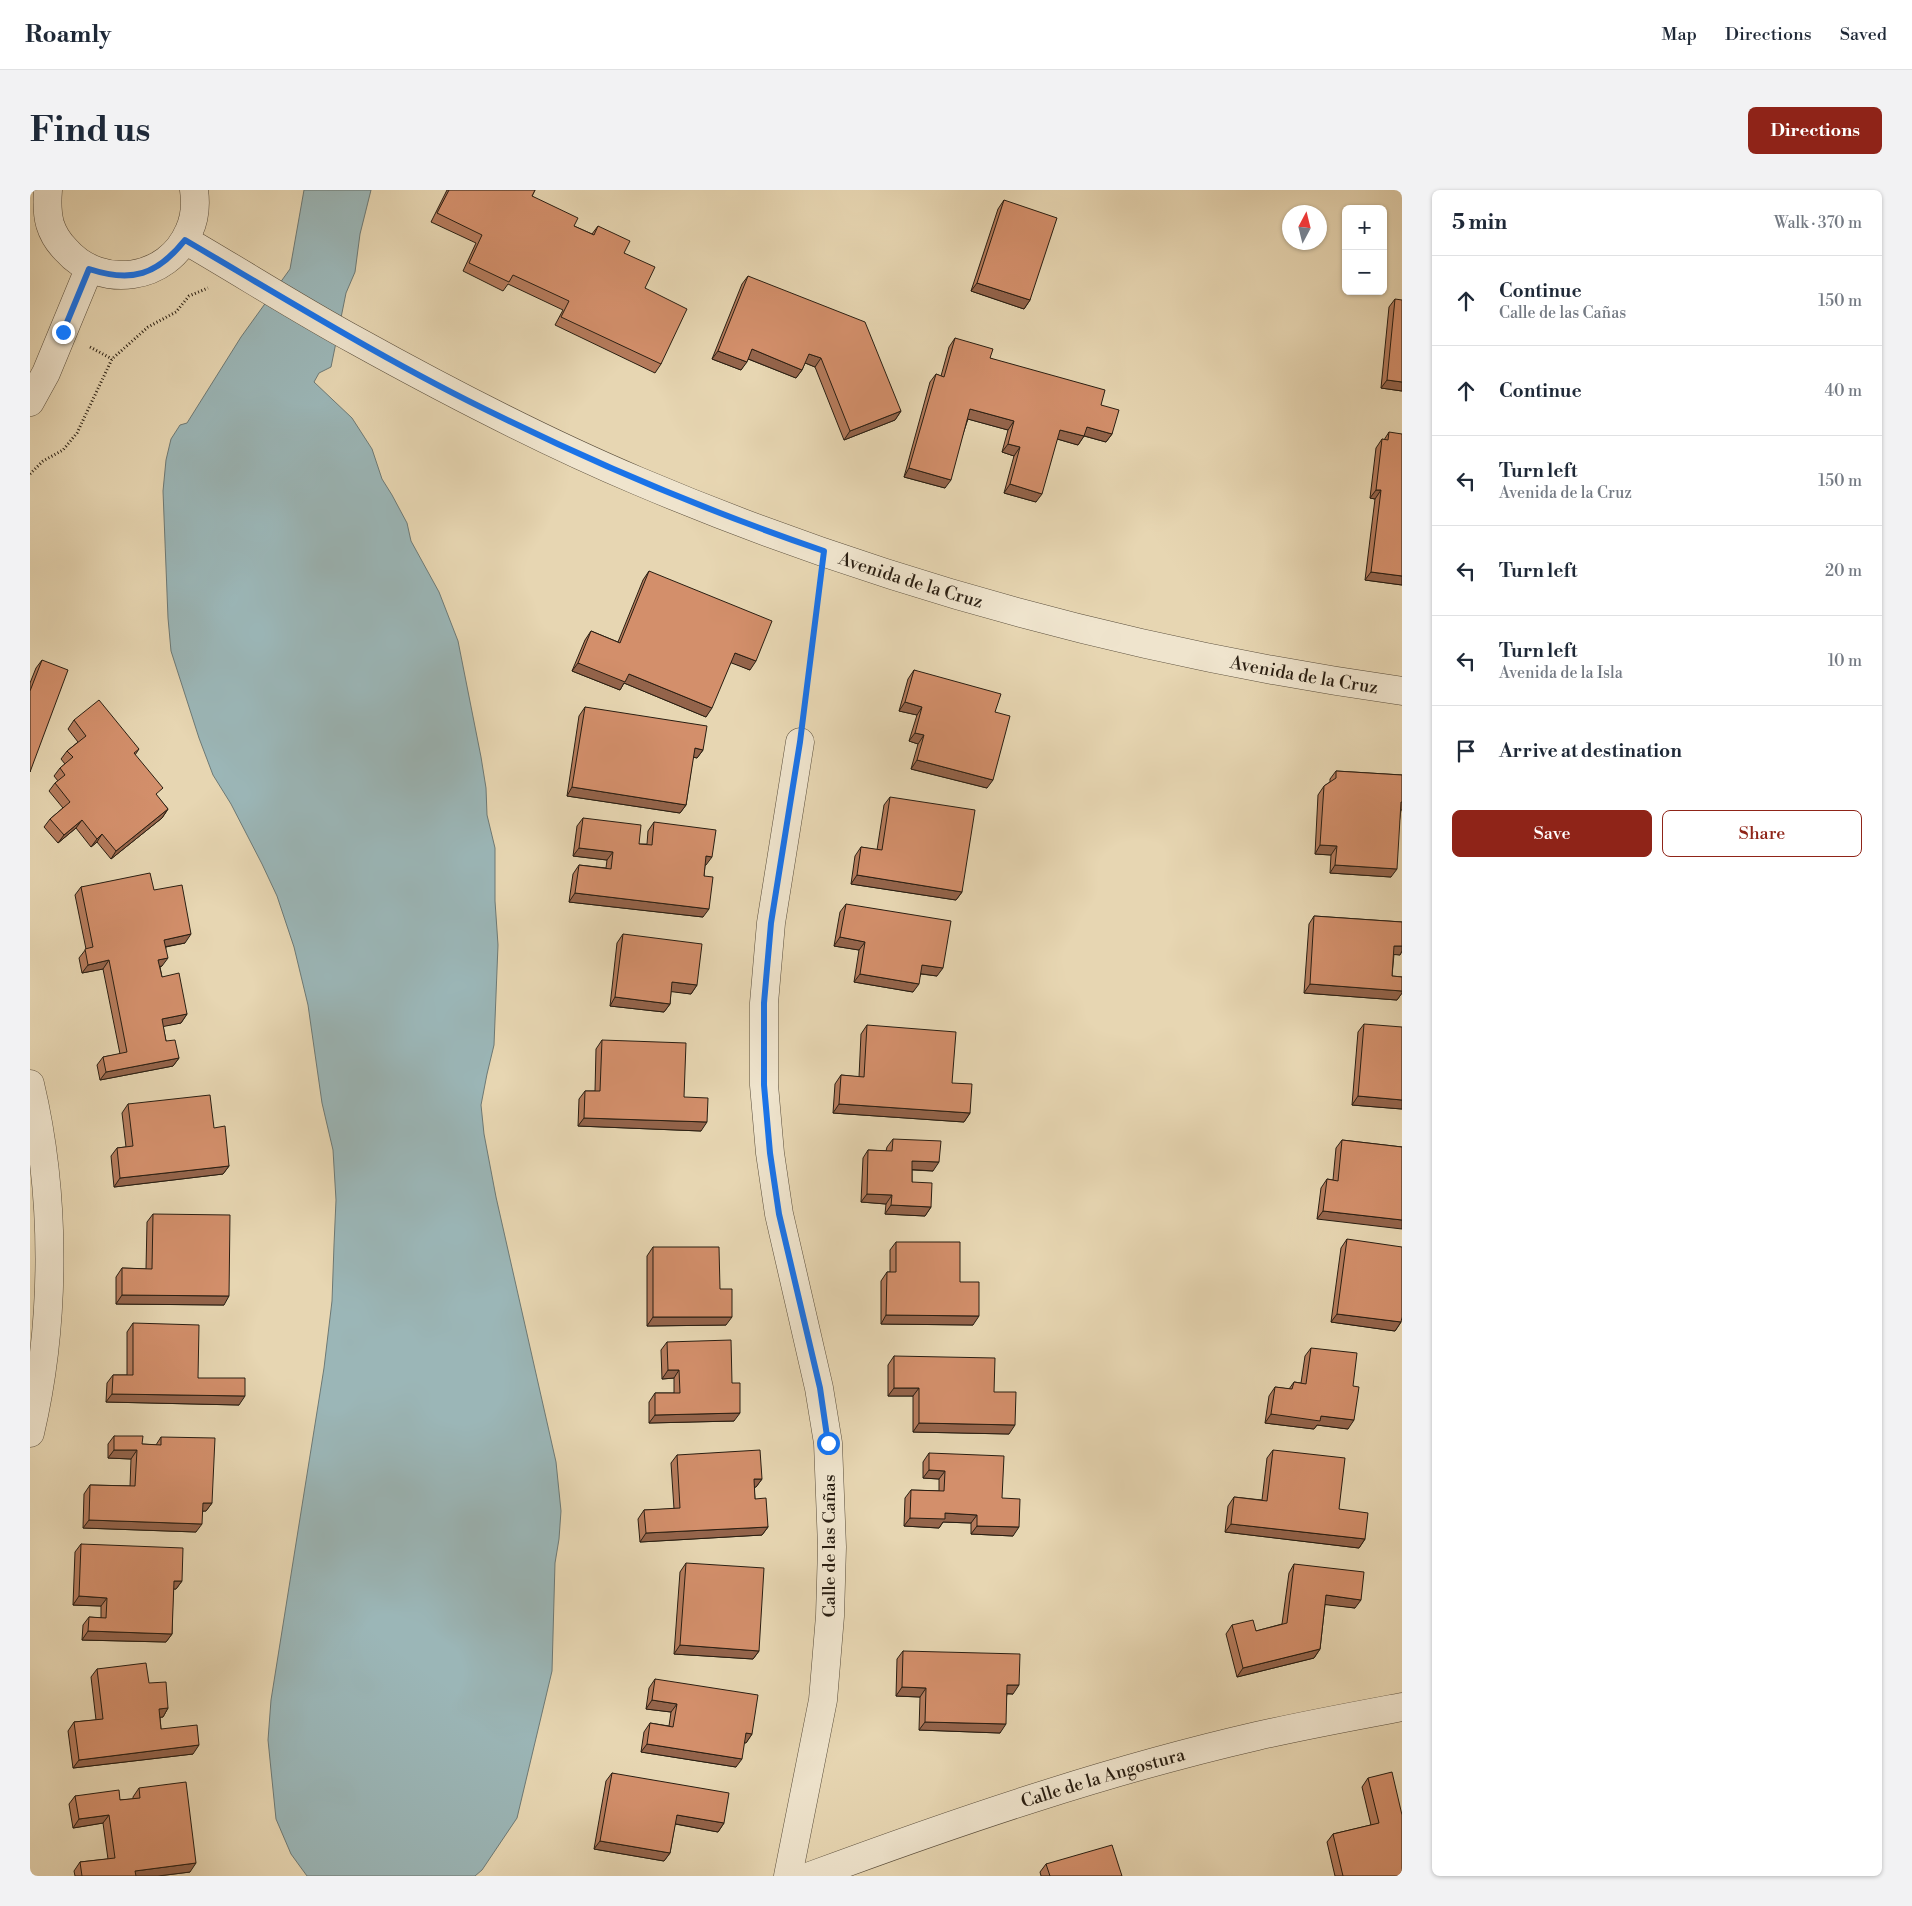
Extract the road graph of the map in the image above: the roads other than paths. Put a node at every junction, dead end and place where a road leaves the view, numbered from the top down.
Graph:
1 (48, 190) edge
2 (194, 190) edge
3 (185, 240) junction
4 (89, 269) junction
5 (30, 402) edge
6 (1402, 691) edge
7 (800, 742) road end
8 (30, 1084) edge
9 (30, 1433) edge
10 (1402, 1706) edge
11 (788, 1876) edge
12 (810, 1876) edge

1 - 4 street
2 - 3 street
3 - 4 street
3 - 6 street, Avenida de la Cruz
4 - 5 street
7 - 11 street, Calle de las Cañas
8 - 9 street
10 - 12 street, Calle de la Angostura

